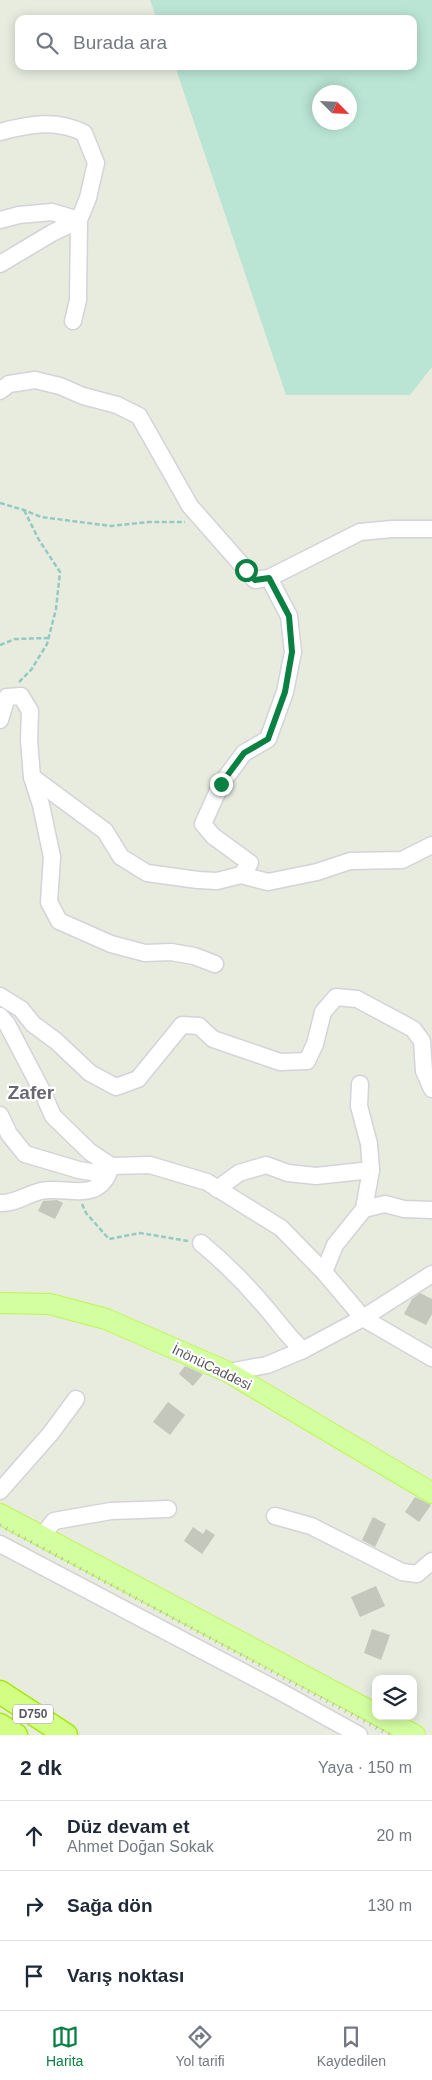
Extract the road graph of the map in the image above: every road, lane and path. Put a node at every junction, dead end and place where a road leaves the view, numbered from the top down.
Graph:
1 (0, 132) edge
2 (0, 220) edge
3 (79, 220) junction
4 (0, 264) edge
5 (73, 321) dead end
6 (0, 391) edge
7 (0, 503) edge
8 (24, 510) junction
9 (200, 518) junction
10 (432, 529) edge
11 (269, 578) junction
12 (49, 638) junction
13 (0, 645) edge
14 (7, 697) junction
15 (0, 720) edge
16 (32, 777) junction
17 (432, 845) edge
18 (241, 875) junction
19 (215, 964) dead end
20 (0, 996) edge
21 (0, 1016) edge
22 (360, 1084) dead end
23 (432, 1088) edge
24 (0, 1115) edge
25 (111, 1166) junction
26 (371, 1170) junction
27 (217, 1188) junction
28 (77, 1192) junction
29 (0, 1203) edge
30 (364, 1209) junction
31 (432, 1210) edge
32 (201, 1243) joint
33 (324, 1272) junction
34 (432, 1274) edge
35 (0, 1303) edge
36 (363, 1318) junction
37 (303, 1350) junction
38 (432, 1358) edge
39 (228, 1372) junction
40 (76, 1399) dead end
41 (0, 1491) edge
42 (432, 1493) edge
43 (168, 1509) dead end
44 (0, 1514) edge
45 (275, 1516) dead end
46 (42, 1536) junction
47 (0, 1544) edge
48 (432, 1561) edge
49 (0, 1692) edge
50 (372, 1712) edge
51 (386, 1720) edge
52 (0, 1725) edge
53 (16, 1735) edge
54 (66, 1735) edge
55 (359, 1735) edge
56 (414, 1735) edge

1 - 3 street
2 - 3 street
3 - 4 street
3 - 5 street
6 - 9 street
7 - 8 path
8 - 9 path
8 - 12 path
9 - 11 street
10 - 11 street
11 - 18 street
12 - 13 path
12 - 14 path
14 - 15 street
14 - 16 street
16 - 18 street
16 - 19 street
17 - 18 street
20 - 23 street
21 - 25 street
22 - 26 street
24 - 25 street
25 - 27 street
25 - 28 street
26 - 27 street
26 - 30 street
27 - 33 street
28 - 29 street
28 - 32 path
30 - 31 street
30 - 33 street
32 - 37 street
33 - 36 street
34 - 36 street
35 - 39 main road, İnönüCaddesi
36 - 37 street
36 - 38 street
37 - 39 street
39 - 42 main road, İnönüCaddesi
40 - 41 street
43 - 46 street
44 - 46 main road
45 - 48 street
46 - 50 main road
47 - 55 street
49 - 54 highway, D750
51 - 56 main road
52 - 53 highway, D750

